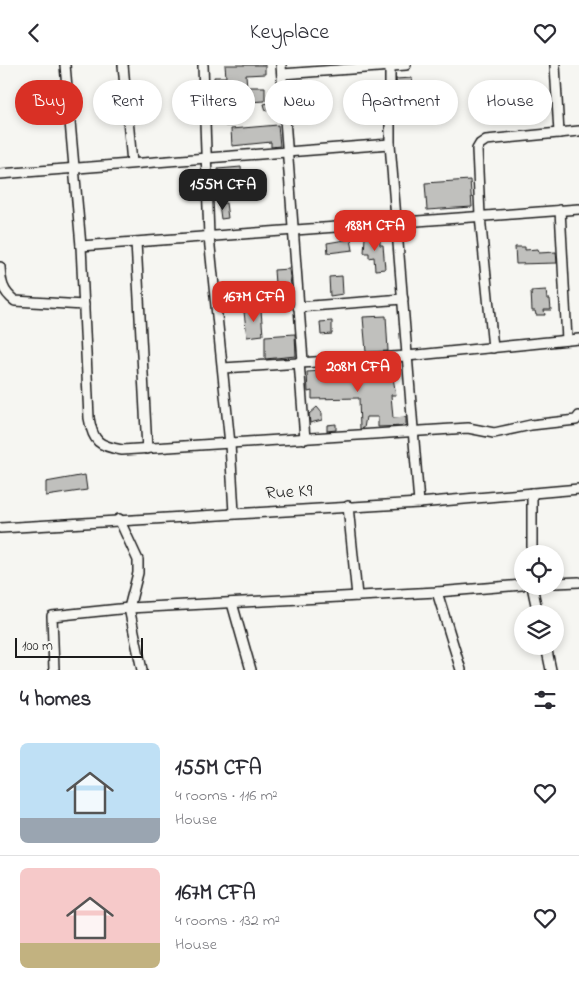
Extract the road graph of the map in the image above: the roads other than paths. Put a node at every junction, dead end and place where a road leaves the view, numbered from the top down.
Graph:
1 (65, 65) edge
2 (123, 65) edge
3 (203, 65) edge
4 (406, 65) edge
5 (555, 65) edge
6 (390, 66) edge
7 (281, 69) edge
8 (579, 131) edge
9 (560, 133) junction
10 (390, 144) junction
11 (288, 153) junction
12 (207, 159) junction
13 (132, 163) junction
14 (74, 166) junction
15 (0, 174) edge
16 (579, 209) edge
17 (560, 210) junction
18 (480, 216) junction
19 (397, 224) junction
20 (294, 231) junction
21 (209, 237) junction
22 (136, 242) junction
23 (81, 246) junction
24 (0, 267) edge
25 (403, 299) junction
26 (84, 305) junction
27 (298, 307) junction
28 (579, 339) edge
29 (568, 340) junction
30 (492, 348) junction
31 (407, 356) junction
32 (301, 362) junction
33 (223, 368) junction
34 (578, 420) edge
35 (413, 433) junction
36 (305, 439) junction
37 (230, 444) junction
38 (147, 449) junction
39 (579, 489) edge
40 (532, 493) junction
41 (418, 503) junction
42 (348, 506) junction
43 (234, 513) junction
44 (119, 519) junction
45 (0, 528) edge
46 (532, 545) edge
47 (579, 582) edge
48 (564, 583) edge
49 (514, 586) edge
50 (437, 592) junction
51 (357, 596) junction
52 (232, 603) junction
53 (129, 608) junction
54 (548, 655) edge
55 (53, 670) edge
56 (142, 670) edge
57 (251, 670) edge
58 (461, 670) edge
59 (551, 670) edge

1 - 14 street
2 - 13 street
3 - 12 street
4 - 6 street
5 - 9 street
6 - 7 street
6 - 10 street
7 - 11 street
8 - 9 street
9 - 18 street
10 - 11 street
10 - 19 street
11 - 12 street
11 - 20 street
12 - 13 street
12 - 21 street
13 - 14 street
14 - 15 street
14 - 23 street
16 - 17 street
17 - 18 street
17 - 29 street
18 - 19 street
18 - 30 street
19 - 20 street
19 - 25 street
20 - 21 street
20 - 27 street
21 - 22 street
21 - 33 street
22 - 23 street
22 - 38 street
23 - 26 street
24 - 26 street
25 - 27 street
25 - 31 street
26 - 38 street
27 - 32 street
28 - 29 street
29 - 30 street
30 - 31 street
31 - 32 street
31 - 35 street
32 - 33 street
32 - 36 street
33 - 37 street
34 - 35 street
35 - 36 street
35 - 41 street
36 - 37 street
37 - 38 street
37 - 43 street
39 - 40 street, Rue K9
40 - 41 street, Rue K9
40 - 46 street
41 - 42 street, Rue K9
42 - 43 street, Rue K9
42 - 51 street
43 - 44 street, Rue K9
44 - 45 street, Rue K9
44 - 53 street
47 - 48 street
49 - 50 street
50 - 51 street
50 - 58 street
51 - 52 street
52 - 53 street
52 - 57 street
53 - 55 street
53 - 56 street
54 - 59 street

